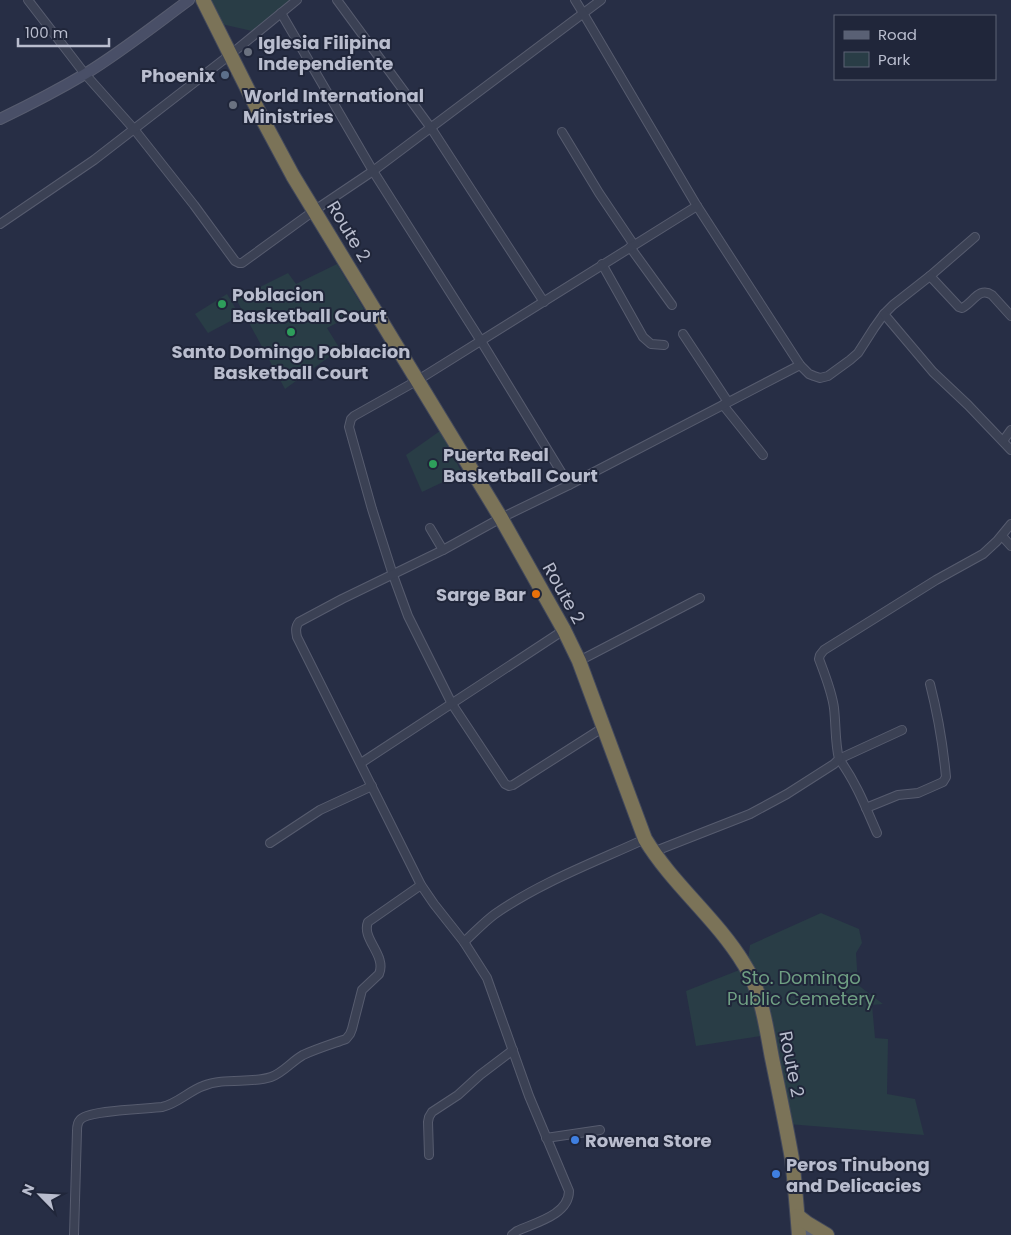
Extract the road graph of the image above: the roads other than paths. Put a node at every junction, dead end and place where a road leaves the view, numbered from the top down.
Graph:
1 (28, 0) edge
2 (188, 0) edge
3 (203, 0) edge
4 (297, 0) edge
5 (337, 0) edge
6 (574, 0) edge
7 (601, 0) edge
8 (281, 13) junction
9 (583, 13) junction
10 (231, 54) junction
11 (85, 74) junction
12 (0, 119) edge
13 (431, 128) junction
14 (134, 129) junction
15 (562, 132) dead end
16 (373, 171) junction
17 (697, 206) junction
18 (315, 210) junction
19 (0, 224) edge
20 (975, 237) dead end
21 (632, 246) junction
22 (602, 264) junction
23 (930, 276) junction
24 (544, 302) junction
25 (672, 305) dead end
26 (884, 314) junction
27 (1011, 316) edge
28 (683, 334) dead end
29 (481, 341) junction
30 (664, 345) dead end
31 (800, 365) junction
32 (418, 380) junction
33 (725, 403) junction
34 (1011, 430) edge
35 (1003, 441) junction
36 (1011, 450) edge
37 (763, 455) dead end
38 (569, 485) junction
39 (501, 518) junction
40 (1011, 524) edge
41 (430, 528) dead end
42 (1002, 536) junction
43 (1011, 546) edge
44 (443, 550) junction
45 (393, 575) junction
46 (700, 598) dead end
47 (564, 630) junction
48 (579, 661) junction
49 (930, 684) dead end
50 (452, 704) junction
51 (604, 727) junction
52 (902, 730) dead end
53 (839, 759) junction
54 (361, 763) junction
55 (372, 786) junction
56 (866, 808) junction
57 (877, 833) dead end
58 (646, 839) junction
59 (270, 843) dead end
60 (653, 852) junction
61 (421, 885) junction
62 (464, 942) junction
63 (513, 1050) junction
64 (600, 1130) dead end
65 (546, 1138) junction
66 (429, 1155) dead end
67 (798, 1216) junction
68 (799, 1234) edge
69 (74, 1235) edge
70 (512, 1235) edge
71 (828, 1235) edge

1 - 11 street
2 - 11 street
3 - 10 highway, Route 2
4 - 8 street
5 - 13 street
6 - 9 street
7 - 9 street
8 - 10 street
8 - 16 street
9 - 13 street
9 - 17 street
10 - 14 street
10 - 18 highway, Route 2
11 - 12 street
11 - 14 street
13 - 16 street
13 - 24 street
14 - 18 street
14 - 19 street
15 - 21 street
16 - 18 street
16 - 29 street
17 - 21 street
17 - 31 street
18 - 32 highway, Route 2
20 - 23 street
21 - 22 street
21 - 25 street
22 - 24 street
22 - 30 street
23 - 26 street
23 - 27 street
24 - 29 street
26 - 31 street
26 - 35 street
28 - 33 street
29 - 32 street
29 - 38 street
31 - 33 street
32 - 39 highway, Route 2
32 - 45 street
33 - 37 street
33 - 38 street
34 - 35 street
35 - 36 street
38 - 39 street
39 - 44 street
39 - 47 highway, Route 2
40 - 42 street
41 - 44 street
42 - 43 street
42 - 53 street
44 - 45 street
45 - 50 street
45 - 54 street
46 - 48 street
47 - 48 highway, Route 2
47 - 50 street
48 - 51 highway, Route 2
49 - 56 street
50 - 51 street
50 - 54 street
51 - 58 highway, Route 2
52 - 53 street
53 - 56 street
53 - 60 street
54 - 55 street
55 - 59 street
55 - 61 street
56 - 57 street
58 - 60 highway, Route 2
58 - 62 street
60 - 67 highway, Route 2
61 - 62 street
61 - 69 street
62 - 63 street
63 - 65 street
63 - 66 street
64 - 65 street
65 - 70 street
67 - 68 highway, Route 2
67 - 71 highway
68 - 71 main road

